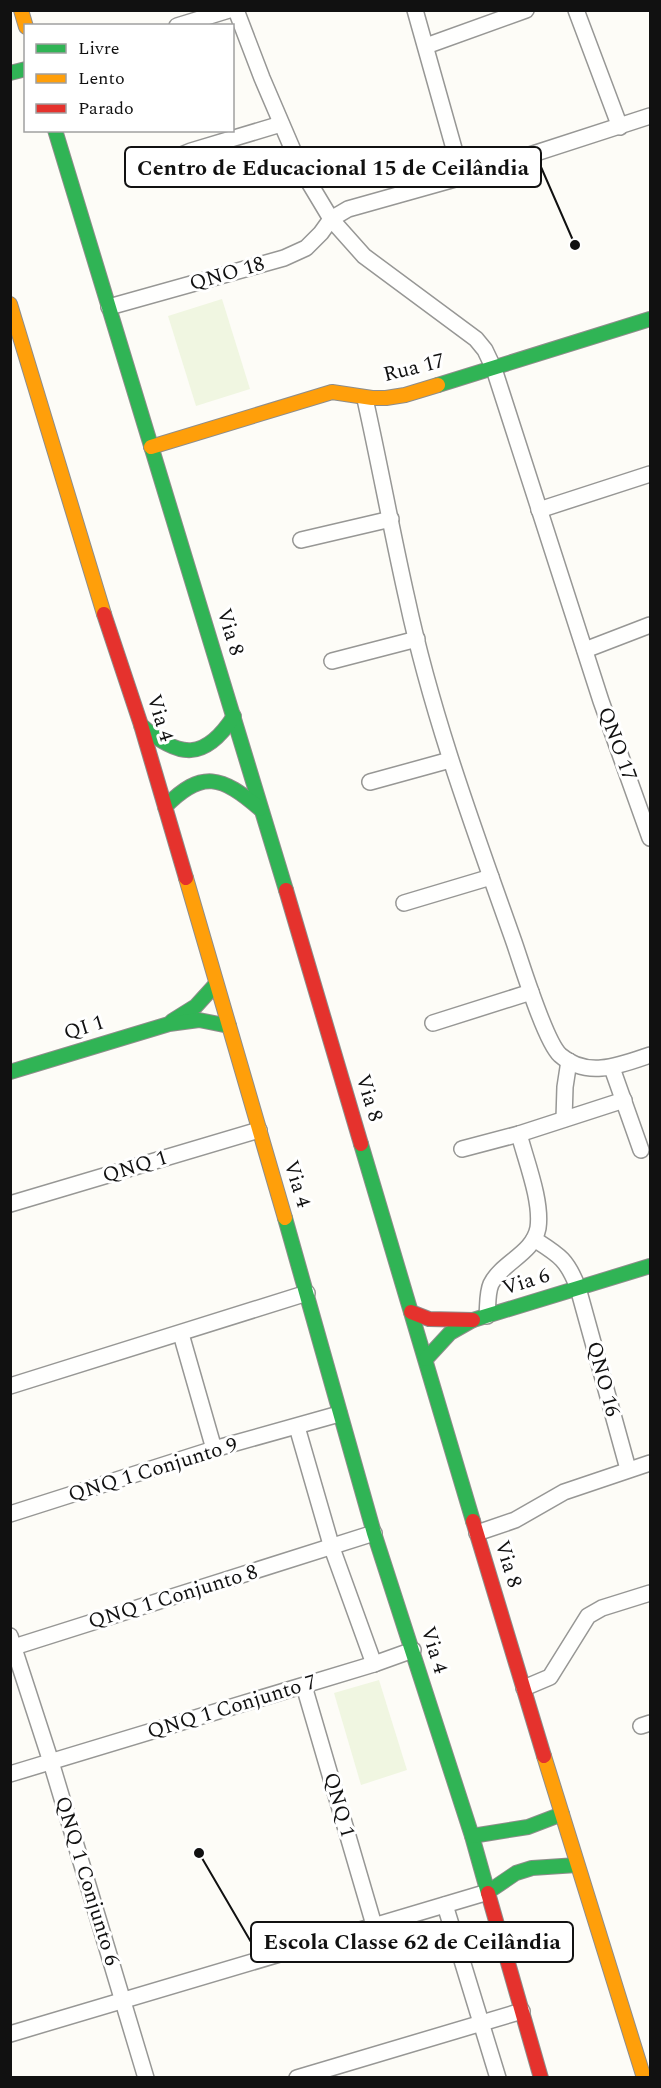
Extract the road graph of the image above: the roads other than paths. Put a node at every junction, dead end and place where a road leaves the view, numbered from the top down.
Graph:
1 (228, 10) edge
2 (236, 10) edge
3 (415, 10) edge
4 (526, 10) edge
5 (576, 10) edge
6 (183, 24) edge
7 (426, 46) junction
8 (651, 116) edge
9 (281, 124) junction
10 (620, 127) junction
11 (56, 132) edge
12 (174, 158) dead end
13 (462, 177) junction
14 (331, 219) junction
15 (10, 304) edge
16 (109, 308) junction
17 (651, 319) edge
18 (494, 369) junction
19 (365, 399) junction
20 (151, 447) junction
21 (651, 474) edge
22 (539, 510) junction
23 (392, 519) junction
24 (300, 540) dead end
25 (651, 625) edge
26 (417, 639) junction
27 (585, 650) junction
28 (332, 661) dead end
29 (234, 716) junction
30 (141, 725) junction
31 (450, 760) junction
32 (370, 782) dead end
33 (165, 807) junction
34 (260, 808) junction
35 (651, 838) edge
36 (491, 877) junction
37 (404, 903) dead end
38 (216, 984) junction
39 (531, 992) junction
40 (433, 1023) dead end
41 (169, 1024) junction
42 (229, 1026) junction
43 (651, 1055) edge
44 (569, 1061) junction
45 (612, 1068) junction
46 (10, 1072) edge
47 (624, 1100) junction
48 (564, 1119) junction
49 (259, 1130) junction
50 (519, 1134) junction
51 (462, 1149) dead end
52 (641, 1150) dead end
53 (10, 1204) edge
54 (534, 1239) junction
55 (651, 1266) edge
56 (578, 1288) junction
57 (307, 1293) junction
58 (411, 1312) junction
59 (480, 1318) junction
60 (181, 1334) junction
61 (426, 1359) junction
62 (10, 1386) edge
63 (339, 1414) junction
64 (297, 1428) junction
65 (214, 1449) junction
66 (651, 1463) edge
67 (628, 1469) junction
68 (10, 1514) edge
69 (374, 1533) junction
70 (477, 1533) junction
71 (332, 1548) junction
72 (651, 1593) edge
73 (12, 1641) edge
74 (413, 1650) junction
75 (374, 1664) junction
76 (304, 1686) junction
77 (524, 1688) junction
78 (51, 1762) junction
79 (10, 1774) edge
80 (562, 1814) junction
81 (472, 1836) junction
82 (577, 1865) junction
83 (488, 1892) junction
84 (445, 1905) junction
85 (374, 1925) junction
86 (122, 2000) junction
87 (522, 2011) junction
88 (482, 2023) junction
89 (10, 2034) edge
90 (146, 2078) edge
91 (297, 2078) edge
92 (498, 2078) edge
93 (542, 2078) edge
94 (644, 2078) edge

1 - 6 street
2 - 9 street
3 - 7 street
4 - 7 street
5 - 10 street
7 - 13 street
8 - 10 street, QNO 18
9 - 12 street
9 - 14 street
10 - 13 street, QNO 18
11 - 16 main road, Via 8
13 - 14 street, QNO 18
14 - 16 street, QNO 18
14 - 18 street
15 - 30 main road, Via 4
16 - 20 main road, Via 8
17 - 18 main road, Rua 17
18 - 19 main road, Rua 17
18 - 22 street, QNO 17
19 - 20 main road, Rua 17
19 - 23 street
20 - 29 main road, Via 8
21 - 22 street
22 - 27 street, QNO 17
23 - 24 street
23 - 26 street
25 - 27 street
26 - 28 street
26 - 31 street
27 - 35 street, QNO 17
29 - 30 main road
29 - 34 main road, Via 8
30 - 33 main road, Via 4
31 - 32 street
31 - 36 street
33 - 34 main road
33 - 38 main road, Via 4
34 - 58 main road, Via 8
36 - 37 street
36 - 39 street
38 - 41 main road, QI 1
38 - 42 main road, Via 4
39 - 40 street
39 - 44 street
41 - 42 main road, QI 1
41 - 46 main road, QI 1
42 - 49 main road, Via 4
43 - 45 street
44 - 45 street
44 - 48 street
45 - 47 street
47 - 48 street
47 - 52 street
48 - 50 street
49 - 53 street, QNQ 1
49 - 57 main road, Via 4
50 - 51 street
50 - 54 street
54 - 56 street, QNO 16
54 - 59 street
55 - 56 main road, Via 6
56 - 59 main road, Via 6
56 - 67 street, QNO 16
57 - 60 street
57 - 63 main road, Via 4
58 - 59 main road
58 - 61 main road, Via 8
59 - 61 main road, Via 6
60 - 62 street
60 - 65 street
61 - 70 main road, Via 8
63 - 64 street
63 - 69 main road, Via 4
64 - 65 street, QNQ 1 Conjunto 9
64 - 71 street
65 - 68 street, QNQ 1 Conjunto 9
66 - 67 street
67 - 70 street
69 - 71 street
69 - 74 main road, Via 4
70 - 77 main road, Via 8
71 - 73 street, QNQ 1 Conjunto 8
71 - 75 street
72 - 77 street
73 - 78 street
74 - 75 street, QNQ 1 Conjunto 7
74 - 81 main road, Via 4
75 - 76 street, QNQ 1 Conjunto 7
76 - 78 street, QNQ 1 Conjunto 7
76 - 85 street, QNQ 1
77 - 80 main road, Via 8
78 - 79 street
78 - 86 street, QNQ 1 Conjunto 6
80 - 81 main road
80 - 82 main road, Via 8
81 - 83 main road, Via 4
82 - 83 main road
82 - 94 main road, Via 8
83 - 84 street
83 - 87 main road, Via 4
84 - 85 street
84 - 88 street
85 - 86 street
86 - 89 street
86 - 90 street, QNQ 1 Conjunto 6
87 - 88 street
87 - 93 main road, Via 4
88 - 91 street
88 - 92 street

